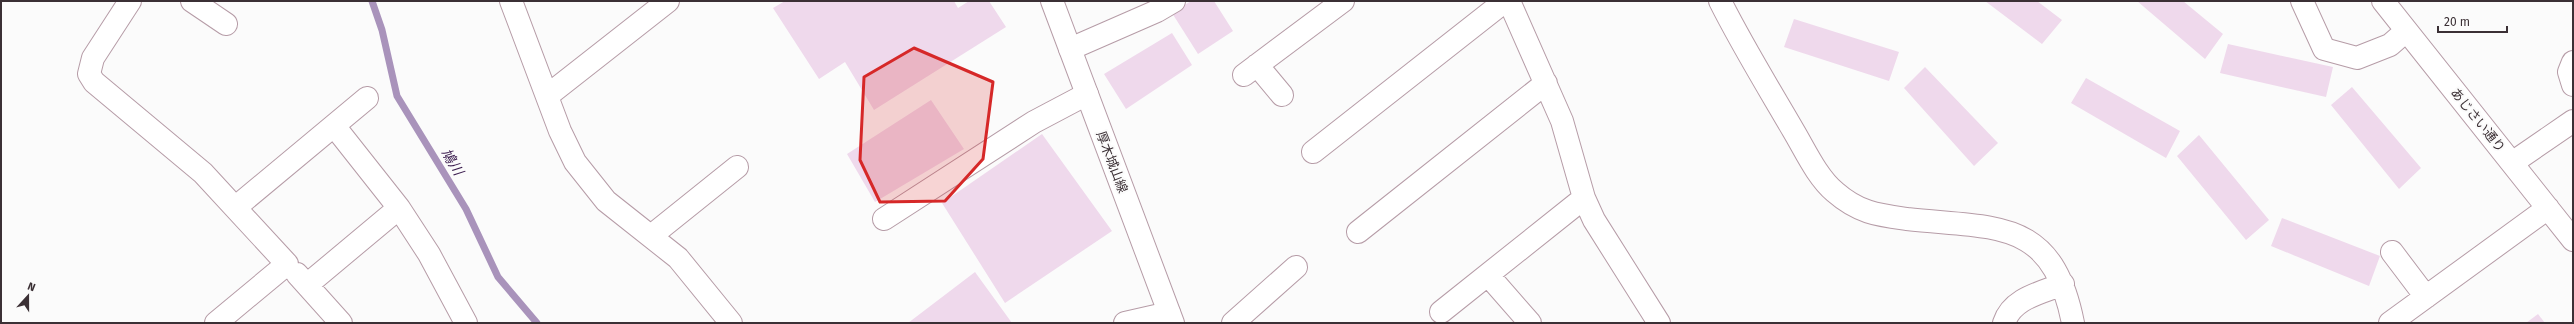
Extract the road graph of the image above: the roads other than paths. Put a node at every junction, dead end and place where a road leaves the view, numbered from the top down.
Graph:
1 (130, 1) edge
2 (192, 1) edge
3 (511, 1) edge
4 (668, 1) edge
5 (1052, 1) edge
6 (1174, 1) edge
7 (1344, 1) edge
8 (1505, 1) edge
9 (1509, 1) edge
10 (1720, 1) edge
11 (2302, 1) edge
12 (2383, 1) edge
13 (647, 8) edge
14 (226, 24) dead end
15 (2406, 31) junction
16 (1070, 48) junction
17 (2573, 62) edge
18 (1546, 84) junction
19 (2573, 85) edge
20 (1087, 94) junction
21 (1282, 94) dead end
22 (547, 96) junction
23 (367, 98) dead end
24 (2573, 121) edge
25 (335, 127) junction
26 (1313, 152) dead end
27 (2512, 163) junction
28 (737, 167) dead end
29 (1584, 198) junction
30 (236, 207) junction
31 (399, 208) junction
32 (2548, 208) junction
33 (884, 219) dead end
34 (1358, 232) dead end
35 (651, 236) junction
36 (2573, 240) edge
37 (2392, 252) dead end
38 (286, 264) junction
39 (1296, 267) dead end
40 (1488, 275) junction
41 (308, 284) junction
42 (2062, 284) junction
43 (2426, 297) junction
44 (1441, 312) dead end
45 (1171, 318) edge
46 (216, 323) edge
47 (342, 323) edge
48 (466, 323) edge
49 (731, 323) edge
50 (1124, 323) edge
51 (1233, 323) edge
52 (1530, 323) edge
53 (1658, 323) edge
54 (2004, 323) edge
55 (2073, 323) edge
56 (2390, 323) edge

1 - 30 street
2 - 14 street
3 - 22 street
4 - 13 street
5 - 16 street, 厚木城山線
6 - 16 street
7 - 21 street
8 - 26 street
9 - 18 street
10 - 42 street
11 - 15 street
12 - 15 street, あじさい通り
13 - 22 street
15 - 27 street, あじさい通り
16 - 20 street, 厚木城山線
17 - 19 street
18 - 29 street
18 - 34 street
20 - 33 street
20 - 45 street, 厚木城山線
22 - 35 street
23 - 25 street
24 - 27 street
25 - 30 street
25 - 31 street
27 - 32 street, あじさい通り
28 - 35 street
29 - 40 street
29 - 53 street
30 - 38 street
31 - 41 street
31 - 48 street
32 - 36 street, あじさい通り
32 - 43 street
35 - 49 street
37 - 43 street
38 - 41 street
38 - 46 street
39 - 51 street
40 - 44 street
40 - 52 street
41 - 47 street
42 - 54 street
42 - 55 street
43 - 56 street
45 - 50 street

